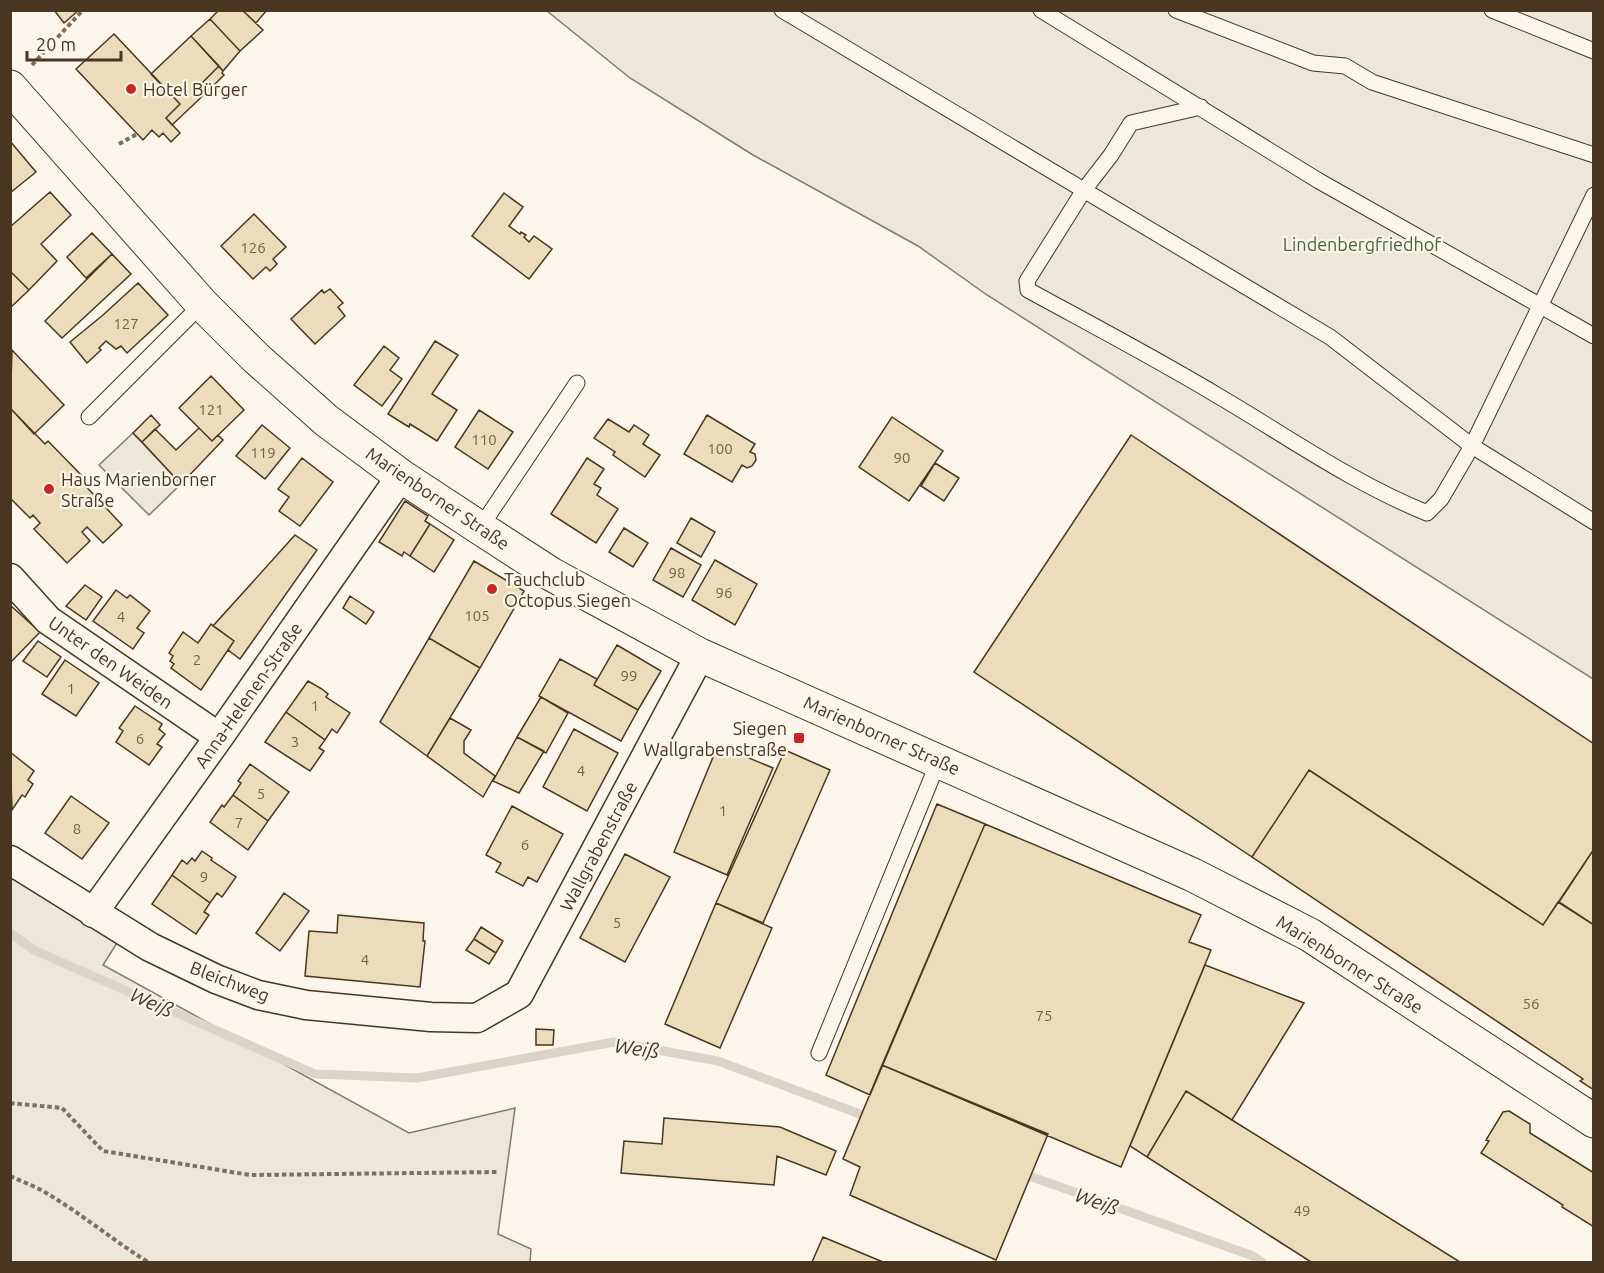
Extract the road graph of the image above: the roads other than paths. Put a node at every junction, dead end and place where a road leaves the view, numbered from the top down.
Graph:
1 (782, 10) edge
2 (1041, 10) edge
3 (1176, 10) edge
4 (1492, 10) edge
5 (1593, 51) edge
6 (11, 87) edge
7 (1202, 107) junction
8 (1593, 155) edge
9 (1084, 190) junction
10 (1593, 195) edge
11 (202, 304) junction
12 (1539, 305) junction
13 (1593, 336) edge
14 (577, 383) dead end
15 (89, 417) dead end
16 (1472, 446) junction
17 (401, 476) junction
18 (1593, 522) edge
19 (480, 528) junction
20 (10, 578) edge
21 (700, 655) junction
22 (219, 737) junction
23 (939, 760) junction
24 (10, 860) edge
25 (93, 913) junction
26 (477, 1018) joint
27 (819, 1053) dead end
28 (1593, 1121) edge

1 - 9 lane
2 - 7 lane
3 - 8 lane
4 - 5 lane
6 - 11 main road, Marienborner Straße
7 - 9 lane
7 - 12 lane
9 - 16 lane
9 - 16 lane
10 - 12 lane
11 - 15 lane
11 - 17 main road, Marienborner Straße
12 - 13 lane
12 - 16 lane
14 - 19 lane
16 - 18 lane
17 - 19 main road, Marienborner Straße
17 - 22 street, Anna-Helenen-Straße
19 - 21 main road, Marienborner Straße
20 - 22 street, Unter den Weiden
21 - 23 main road, Marienborner Straße
21 - 26 street, Wallgrabenstraße
22 - 25 street, Anna-Helenen-Straße
23 - 27 lane
23 - 28 main road, Marienborner Straße
24 - 25 street, Bleichweg
25 - 26 street, Bleichweg

